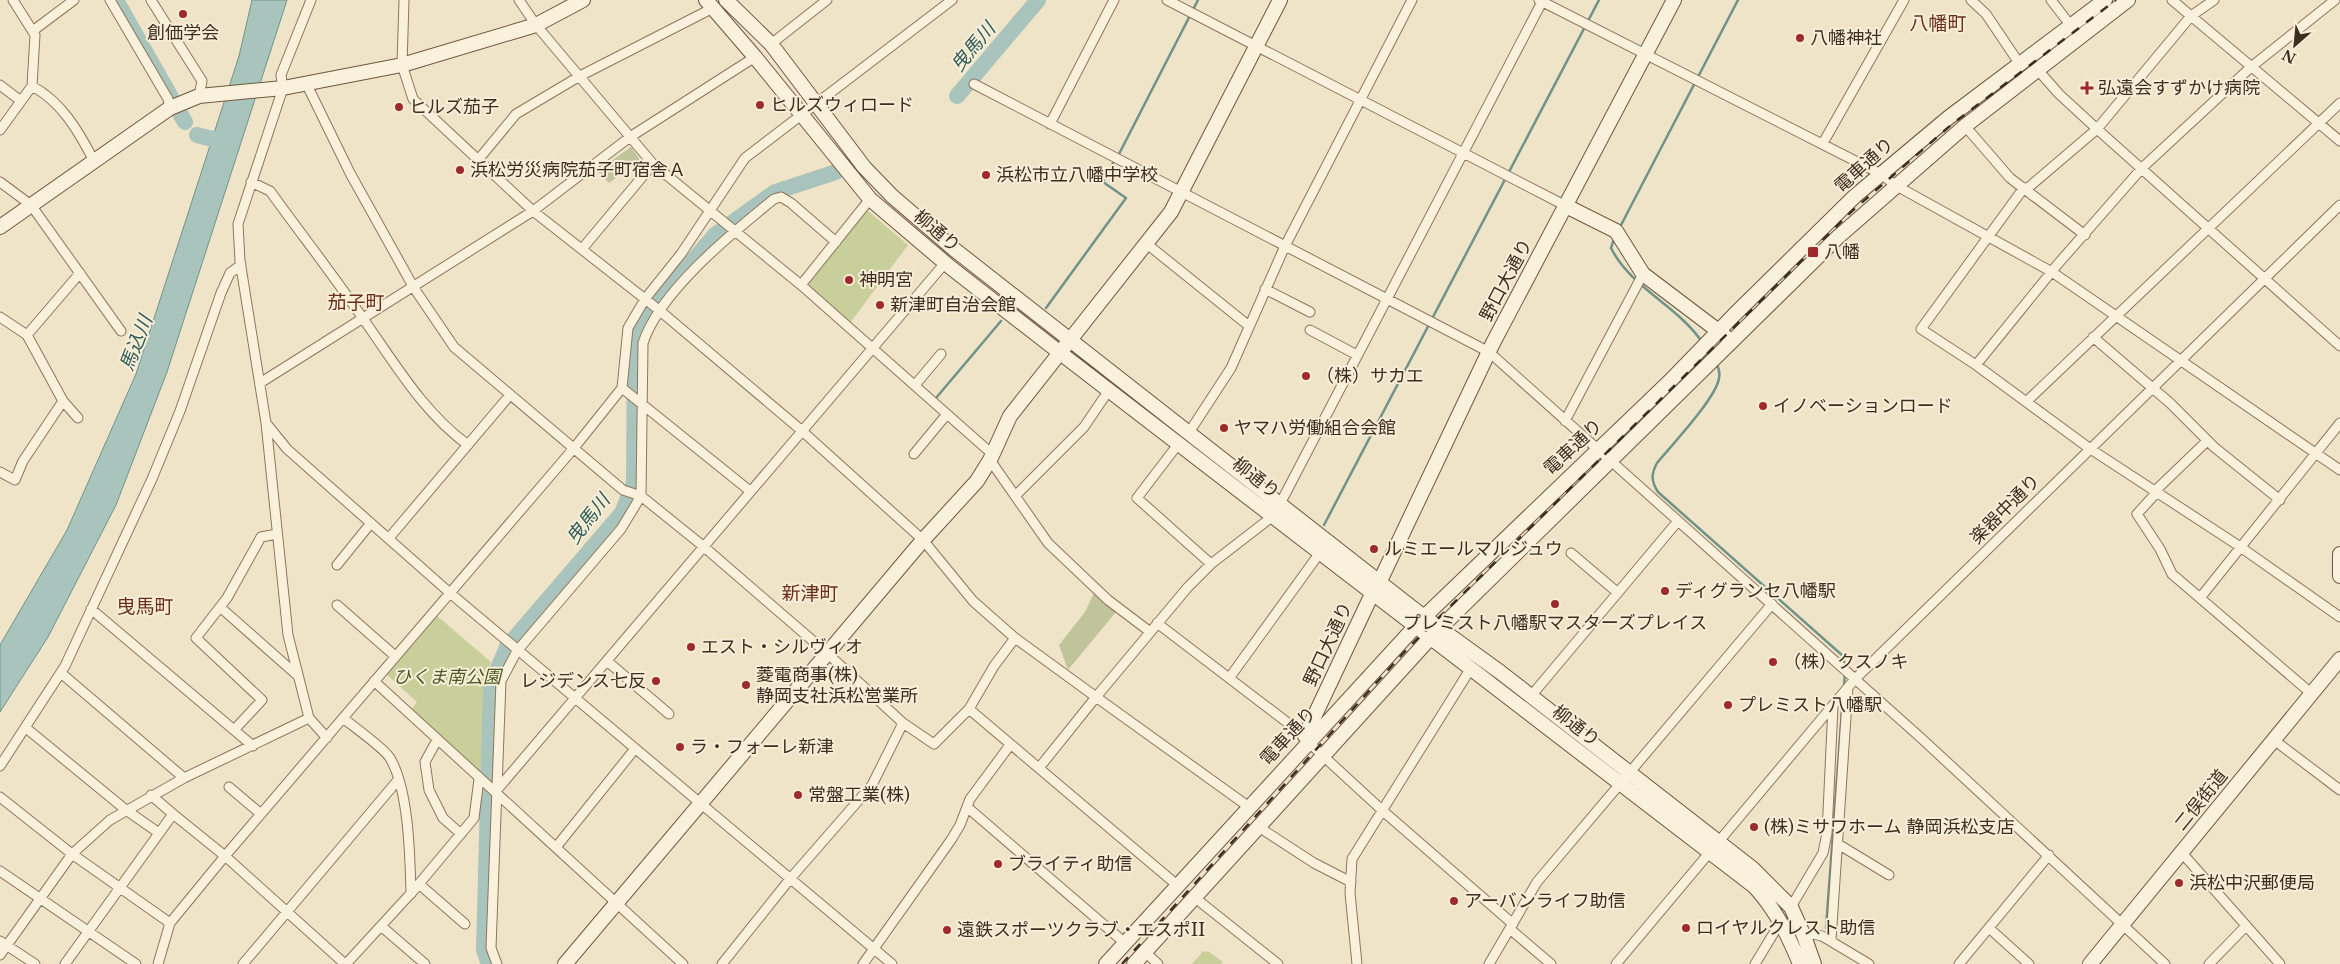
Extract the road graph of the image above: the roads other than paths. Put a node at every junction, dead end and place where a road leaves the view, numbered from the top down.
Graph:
1 (12, 0) edge
2 (74, 0) edge
3 (110, 0) edge
4 (151, 0) edge
5 (311, 0) edge
6 (404, 0) edge
7 (519, 0) edge
8 (583, 0) edge
9 (726, 0) edge
10 (827, 0) edge
11 (952, 0) edge
12 (1114, 0) edge
13 (1167, 0) edge
14 (1280, 0) edge
15 (1412, 0) edge
16 (1674, 0) edge
17 (1904, 0) edge
18 (1971, 0) edge
19 (2051, 0) edge
20 (2105, 0) edge
21 (2128, 0) edge
22 (2172, 0) edge
23 (2214, 0) edge
24 (2335, 0) edge
25 (1542, 1) edge
26 (709, 4) edge
27 (2190, 16) junction
28 (536, 25) junction
29 (2071, 26) junction
30 (34, 30) junction
31 (771, 44) junction
32 (1256, 47) junction
33 (1645, 55) junction
34 (755, 57) junction
35 (2020, 63) junction
36 (402, 65) junction
37 (2251, 67) junction
38 (2037, 69) junction
39 (580, 76) junction
40 (306, 83) junction
41 (974, 84) dead end
42 (0, 85) edge
43 (32, 86) junction
44 (279, 88) junction
45 (202, 96) junction
46 (1359, 100) junction
47 (21, 101) junction
48 (2340, 103) edge
49 (816, 104) junction
50 (170, 108) junction
51 (801, 115) junction
52 (2318, 123) junction
53 (1050, 124) junction
54 (1965, 126) junction
55 (2097, 129) junction
56 (0, 130) edge
57 (630, 137) junction
58 (2340, 141) edge
59 (1823, 143) junction
60 (1463, 152) junction
61 (478, 160) junction
62 (94, 161) junction
63 (653, 164) junction
64 (2142, 168) junction
65 (1881, 174) junction
66 (0, 182) edge
67 (251, 182) junction
68 (1895, 185) junction
69 (2023, 189) junction
70 (1181, 192) junction
71 (870, 199) junction
72 (2340, 205) edge
73 (31, 206) junction
74 (1566, 206) junction
75 (534, 211) junction
76 (711, 212) junction
77 (0, 227) edge
78 (2207, 228) junction
79 (733, 231) junction
80 (2085, 235) junction
81 (1989, 236) junction
82 (836, 242) junction
83 (1147, 244) junction
84 (1285, 246) junction
85 (582, 249) junction
86 (945, 263) junction
87 (241, 265) junction
88 (2052, 272) junction
89 (80, 273) junction
90 (1643, 274) junction
91 (2264, 279) junction
92 (800, 285) junction
93 (414, 288) junction
94 (1265, 289) junction
95 (1386, 299) junction
96 (646, 300) junction
97 (658, 310) junction
98 (1310, 312) dead end
99 (2115, 315) junction
100 (0, 317) edge
101 (364, 319) junction
102 (1249, 326) junction
103 (1310, 330) dead end
104 (121, 331) dead end
105 (1718, 331) junction
106 (27, 335) junction
107 (2093, 337) junction
108 (1070, 338) junction
109 (1731, 342) junction
110 (2340, 346) edge
111 (872, 348) junction
112 (1059, 352) junction
113 (1489, 352) junction
114 (941, 354) dead end
115 (1357, 355) junction
116 (2180, 359) junction
117 (1976, 365) junction
118 (260, 383) junction
119 (915, 385) junction
120 (2152, 387) junction
121 (624, 390) junction
122 (1109, 390) junction
123 (510, 395) junction
124 (63, 401) junction
125 (2026, 402) junction
126 (641, 403) junction
127 (948, 414) junction
128 (78, 418) dead end
129 (1565, 421) junction
130 (266, 423) junction
131 (2340, 423) edge
132 (802, 430) junction
133 (1190, 431) junction
134 (2207, 441) junction
135 (1179, 443) junction
136 (468, 445) junction
137 (574, 448) junction
138 (2089, 448) junction
139 (1598, 449) junction
140 (2316, 452) junction
141 (914, 454) dead end
142 (990, 457) junction
143 (1612, 461) junction
144 (2340, 470) edge
145 (0, 472) edge
146 (750, 491) junction
147 (2156, 492) junction
148 (638, 495) junction
149 (1015, 496) junction
150 (2280, 500) junction
151 (1276, 510) junction
152 (1678, 521) junction
153 (371, 523) junction
154 (277, 534) junction
155 (388, 538) junction
156 (923, 540) junction
157 (703, 546) junction
158 (2240, 547) junction
159 (1571, 553) dead end
160 (1319, 554) junction
161 (2340, 554) edge
162 (1211, 564) junction
163 (337, 565) dead end
164 (2340, 576) edge
165 (1380, 581) junction
166 (450, 593) junction
167 (1618, 593) junction
168 (1372, 594) junction
169 (2200, 598) junction
170 (1772, 604) junction
171 (337, 605) dead end
172 (220, 607) junction
173 (91, 609) junction
174 (2340, 617) edge
175 (1420, 621) junction
176 (1157, 623) junction
177 (1150, 631) junction
178 (1436, 632) junction
179 (1015, 638) junction
180 (513, 647) junction
181 (828, 654) junction
182 (395, 656) junction
183 (2340, 659) edge
184 (607, 660) junction
185 (1471, 668) junction
186 (61, 672) junction
187 (1848, 673) junction
188 (298, 676) junction
189 (1230, 677) junction
190 (374, 681) junction
191 (1848, 687) junction
192 (2312, 694) junction
193 (1531, 696) junction
194 (1096, 697) junction
195 (574, 699) junction
196 (1833, 705) junction
197 (969, 710) junction
198 (669, 714) dead end
199 (309, 718) junction
200 (343, 718) junction
201 (903, 723) junction
202 (26, 728) junction
203 (234, 730) junction
204 (327, 738) junction
205 (1307, 739) junction
206 (437, 740) junction
207 (2274, 740) junction
208 (1010, 745) junction
209 (253, 746) junction
210 (634, 750) junction
211 (1323, 755) junction
212 (0, 766) edge
213 (1039, 768) junction
214 (184, 778) junction
215 (1625, 778) junction
216 (398, 780) junction
217 (482, 781) junction
218 (229, 787) dead end
219 (494, 790) junction
220 (2340, 790) edge
221 (151, 795) junction
222 (0, 798) edge
223 (700, 805) junction
224 (967, 807) junction
225 (1249, 807) junction
226 (126, 810) junction
227 (1383, 811) junction
228 (173, 814) junction
229 (261, 814) junction
230 (1257, 826) junction
231 (159, 833) junction
232 (461, 834) junction
233 (1719, 842) junction
234 (1838, 844) junction
235 (557, 846) junction
236 (1710, 853) junction
237 (2182, 853) junction
238 (72, 854) junction
239 (2049, 855) junction
240 (225, 856) junction
241 (0, 871) edge
242 (1889, 875) dead end
243 (790, 880) junction
244 (1351, 882) junction
245 (419, 884) junction
246 (1177, 885) junction
247 (119, 887) junction
248 (411, 894) junction
249 (1194, 897) junction
250 (40, 900) junction
251 (617, 904) junction
252 (1790, 907) junction
253 (287, 912) junction
254 (1780, 921) junction
255 (170, 923) junction
256 (465, 924) dead end
257 (2124, 925) junction
258 (381, 926) junction
259 (2246, 926) junction
260 (1511, 927) junction
261 (1989, 928) junction
262 (88, 932) junction
263 (1805, 938) junction
264 (1831, 940) junction
265 (3, 943) edge
266 (1125, 943) junction
267 (874, 949) junction
268 (1144, 952) junction
269 (0, 955) edge
270 (2096, 962) edge
271 (569, 963) edge
272 (35, 964) edge
273 (65, 964) edge
274 (136, 964) edge
275 (158, 964) edge
276 (243, 964) edge
277 (345, 964) edge
278 (425, 964) edge
279 (497, 964) edge
280 (683, 964) edge
281 (722, 964) edge
282 (863, 964) edge
283 (892, 964) edge
284 (1106, 964) edge
285 (1134, 964) edge
286 (1158, 964) edge
287 (1278, 964) edge
288 (1358, 964) edge
289 (1489, 964) edge
290 (1551, 964) edge
291 (1616, 964) edge
292 (1755, 964) edge
293 (1800, 964) edge
294 (1814, 964) edge
295 (1869, 964) edge
296 (1959, 964) edge
297 (2029, 964) edge
298 (2166, 964) edge
299 (2209, 964) edge
300 (2280, 964) edge

1 - 30 street
2 - 30 street
3 - 50 street
4 - 45 street
5 - 44 street
6 - 36 street
7 - 28 street
8 - 28 street
9 - 31 street, 柳通り
10 - 31 street
11 - 49 street
12 - 53 street
13 - 32 street
14 - 32 street
15 - 46 street
16 - 33 street, 野口大通り
17 - 59 street
18 - 35 street
19 - 29 street
20 - 29 street, 電車通り
21 - 38 street, 電車通り
22 - 27 street
23 - 27 street
24 - 37 street
25 - 33 street
25 - 60 street
26 - 34 street, 柳通り
26 - 39 street
27 - 37 street
27 - 55 street
28 - 36 street
28 - 39 street
29 - 35 street, 電車通り
30 - 43 street
31 - 49 street, 柳通り
32 - 46 street
32 - 70 street
33 - 59 street
33 - 74 street, 野口大通り
34 - 51 street, 柳通り
34 - 57 street
35 - 65 street, 電車通り
36 - 40 street
36 - 61 street
37 - 52 street
37 - 64 street
38 - 54 street, 電車通り
38 - 55 street
39 - 57 street
39 - 61 street
40 - 44 street
40 - 93 street
41 - 53 street
42 - 47 street
43 - 47 street
43 - 62 street
44 - 45 street
44 - 67 street
45 - 50 street
46 - 60 street
46 - 84 street
47 - 56 street
48 - 52 street
49 - 51 street
49 - 108 street, 柳通り
50 - 62 street
51 - 71 street, 柳通り
51 - 76 street
52 - 58 street
52 - 78 street
53 - 70 street
54 - 68 street, 電車通り
54 - 69 street
55 - 64 street
55 - 69 street
57 - 63 street
57 - 75 street
59 - 65 street
60 - 74 street
60 - 95 street
61 - 75 street
62 - 73 street
63 - 76 street
63 - 85 street
64 - 78 street
64 - 80 street
65 - 68 street
65 - 105 street, 電車通り
66 - 73 street
67 - 87 street
67 - 101 street
68 - 81 street
68 - 109 street, 電車通り
69 - 80 street
69 - 81 street
70 - 83 street
70 - 84 street
71 - 82 street
71 - 86 street, 柳通り
72 - 91 street, 楽器中通り
73 - 77 street
73 - 89 street
74 - 90 street
74 - 113 street, 野口大通り
75 - 85 street
75 - 93 street
76 - 79 street
76 - 96 street
78 - 91 street
78 - 99 street
79 - 82 street
79 - 92 street
79 - 97 street
80 - 88 street
81 - 88 street
81 - 117 street
82 - 92 street
83 - 102 street
83 - 108 street
84 - 94 street
84 - 95 street
85 - 96 street
86 - 111 street
86 - 112 street, 柳通り
87 - 118 street
87 - 173 street
88 - 99 street
88 - 117 street
89 - 104 street
89 - 106 street
90 - 105 street
90 - 129 street
91 - 110 street
91 - 116 street, 楽器中通り
92 - 111 street
93 - 101 street
93 - 123 street
94 - 98 street
94 - 102 street
95 - 113 street
95 - 115 street
96 - 97 street
96 - 121 street
97 - 126 street
97 - 132 street
99 - 107 street
99 - 116 street
100 - 106 street
101 - 118 street
101 - 136 street
102 - 133 street
103 - 115 street
105 - 109 street
105 - 139 street, 電車通り
106 - 124 street
107 - 120 street
107 - 125 street
108 - 112 street
108 - 133 street, 柳通り
109 - 143 street, 電車通り
111 - 119 street
111 - 132 street
112 - 122 street, 柳通り
112 - 142 street
113 - 129 street
113 - 165 street, 野口大通り
114 - 119 street
115 - 151 street
116 - 120 street, 楽器中通り
116 - 140 street
117 - 125 street
118 - 130 street
119 - 127 street
120 - 134 street
120 - 138 street, 楽器中通り
121 - 126 street
121 - 137 street
122 - 135 street, 柳通り
122 - 149 street
123 - 136 street
123 - 137 street
124 - 128 street
124 - 145 street
125 - 138 street
126 - 146 street
126 - 148 street
127 - 141 street
127 - 142 street
129 - 139 street
130 - 153 street
130 - 154 street
131 - 140 street
132 - 146 street
132 - 156 street
133 - 151 street, 柳通り
134 - 147 street
134 - 150 street
135 - 151 street, 柳通り
135 - 162 street
136 - 155 street
137 - 148 street
137 - 166 street
138 - 147 street
138 - 187 street, 楽器中通り
139 - 143 street
139 - 175 street, 電車通り
140 - 144 street
140 - 150 street
142 - 149 street
142 - 156 street
143 - 152 street
143 - 178 street, 電車通り
146 - 157 street
147 - 158 street
147 - 169 street
148 - 157 street
148 - 180 street
149 - 177 street
150 - 158 street
151 - 160 street, 柳通り
151 - 162 street
151 - 165 street, 柳通り
152 - 167 street
152 - 170 street
153 - 155 street
153 - 163 street
154 - 172 street
154 - 188 street
155 - 166 street
156 - 179 street
156 - 181 street
157 - 181 street
157 - 184 street
158 - 169 street
158 - 174 street
159 - 167 street
160 - 168 street, 柳通り
160 - 189 street
161 - 164 street
162 - 176 street
165 - 175 street, 柳通り
166 - 180 street
166 - 182 street
167 - 193 street
168 - 175 street, 柳通り
168 - 205 street, 野口大通り
169 - 192 street
170 - 187 street
170 - 215 street
171 - 182 street
172 - 188 street
172 - 203 street
173 - 186 street
173 - 203 street
175 - 178 street, 柳通り
175 - 205 street, 電車通り
176 - 177 street
176 - 189 street
177 - 194 street
178 - 185 street, 柳通り
178 - 193 street, 柳通り
178 - 211 street, 電車通り
179 - 194 street
179 - 197 street
180 - 195 street
180 - 219 street
181 - 201 street
181 - 223 street
182 - 190 street
183 - 192 street, 二俣街道
184 - 195 street
184 - 198 street
185 - 215 street, 柳通り
185 - 227 street
186 - 202 street
186 - 214 street
187 - 191 street, 楽器中通り
187 - 239 street
188 - 199 street
189 - 205 street
190 - 200 street
190 - 206 street
191 - 196 street, 楽器中通り
191 - 234 street
192 - 207 street, 二俣街道
193 - 215 street, 柳通り
194 - 213 street
194 - 225 street
195 - 210 street
195 - 219 street
196 - 233 street, 楽器中通り
196 - 252 street
197 - 201 street
197 - 208 street
199 - 204 street
199 - 209 street
200 - 204 street
200 - 216 street
201 - 243 street
202 - 212 street
202 - 226 street
203 - 209 street
204 - 229 street
205 - 211 street
205 - 225 street, 電車通り
206 - 217 street
206 - 232 street
207 - 220 street
207 - 237 street, 二俣街道
208 - 213 street
208 - 224 street
209 - 214 street
210 - 223 street
210 - 235 street
211 - 227 street
211 - 230 street, 電車通り
213 - 246 street
214 - 221 street
215 - 233 street, 柳通り
215 - 236 street, 柳通り
215 - 260 street
216 - 248 street
216 - 253 street
217 - 219 street
217 - 232 street
218 - 229 street
219 - 235 street
219 - 279 street
221 - 226 street
221 - 228 street
222 - 238 street
223 - 243 street
223 - 251 street
224 - 266 street
224 - 267 street
225 - 246 street, 電車通り
226 - 231 street
226 - 238 street
227 - 244 street
227 - 260 street
228 - 231 street
228 - 240 street
229 - 240 street
230 - 244 street
230 - 249 street, 電車通り
231 - 247 street
232 - 245 street
233 - 236 street, 楽器中通り
233 - 252 street, 柳通り
234 - 242 street
234 - 264 street
235 - 251 street
236 - 254 street, 柳通り
236 - 291 street, 楽器中通り
237 - 257 street, 二俣街道
237 - 259 street
238 - 247 street
238 - 250 street
239 - 257 street
239 - 261 street
240 - 253 street
240 - 255 street
241 - 250 street
243 - 267 street
243 - 281 street
244 - 288 street
245 - 248 street
245 - 256 street
246 - 266 street, 電車通り
247 - 255 street
247 - 262 street
248 - 258 street
249 - 268 street, 電車通り
249 - 287 street
250 - 262 street
250 - 265 street
251 - 271 street
251 - 280 street
252 - 263 street, 柳通り
253 - 276 street
253 - 277 street
254 - 292 street
254 - 293 street, 柳通り
255 - 275 street
257 - 270 street, 二俣街道
257 - 298 street
258 - 277 street
258 - 278 street
259 - 299 street
259 - 300 street
260 - 289 street
260 - 290 street
261 - 296 street
261 - 297 street
262 - 273 street
262 - 274 street
263 - 264 street
263 - 294 street, 柳通り
264 - 295 street
265 - 269 street
265 - 272 street
266 - 284 street, 電車通り
267 - 282 street
267 - 283 street
268 - 285 street, 電車通り
268 - 286 street

